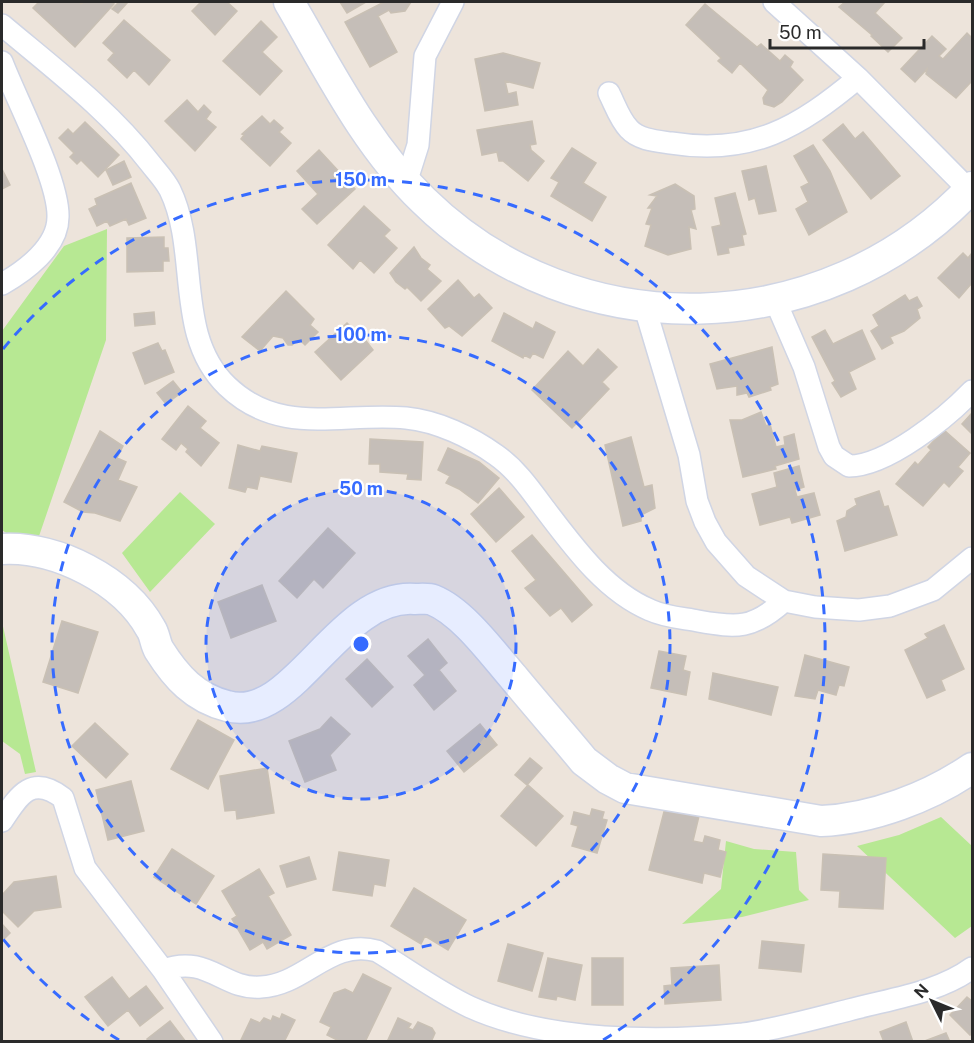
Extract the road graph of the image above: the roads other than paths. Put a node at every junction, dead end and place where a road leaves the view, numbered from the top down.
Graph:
1 (289, 2) edge
2 (453, 2) edge
3 (774, 2) edge
4 (2, 25) edge
5 (2, 62) edge
6 (858, 78) junction
7 (609, 93) dead end
8 (406, 183) junction
9 (971, 189) edge
10 (2, 285) edge
11 (775, 300) junction
12 (645, 308) junction
13 (972, 391) edge
14 (2, 549) edge
15 (972, 558) edge
16 (784, 601) junction
17 (972, 768) edge
18 (2, 821) edge
19 (972, 968) edge
20 (163, 970) junction
21 (212, 1041) edge

1 - 8 street
2 - 8 street
3 - 6 street
4 - 16 street
5 - 10 street
6 - 7 street
6 - 9 street
8 - 12 street
9 - 11 street
11 - 12 street
11 - 13 street
12 - 16 street
14 - 17 street
15 - 16 street
18 - 20 street
19 - 20 street
20 - 21 street

